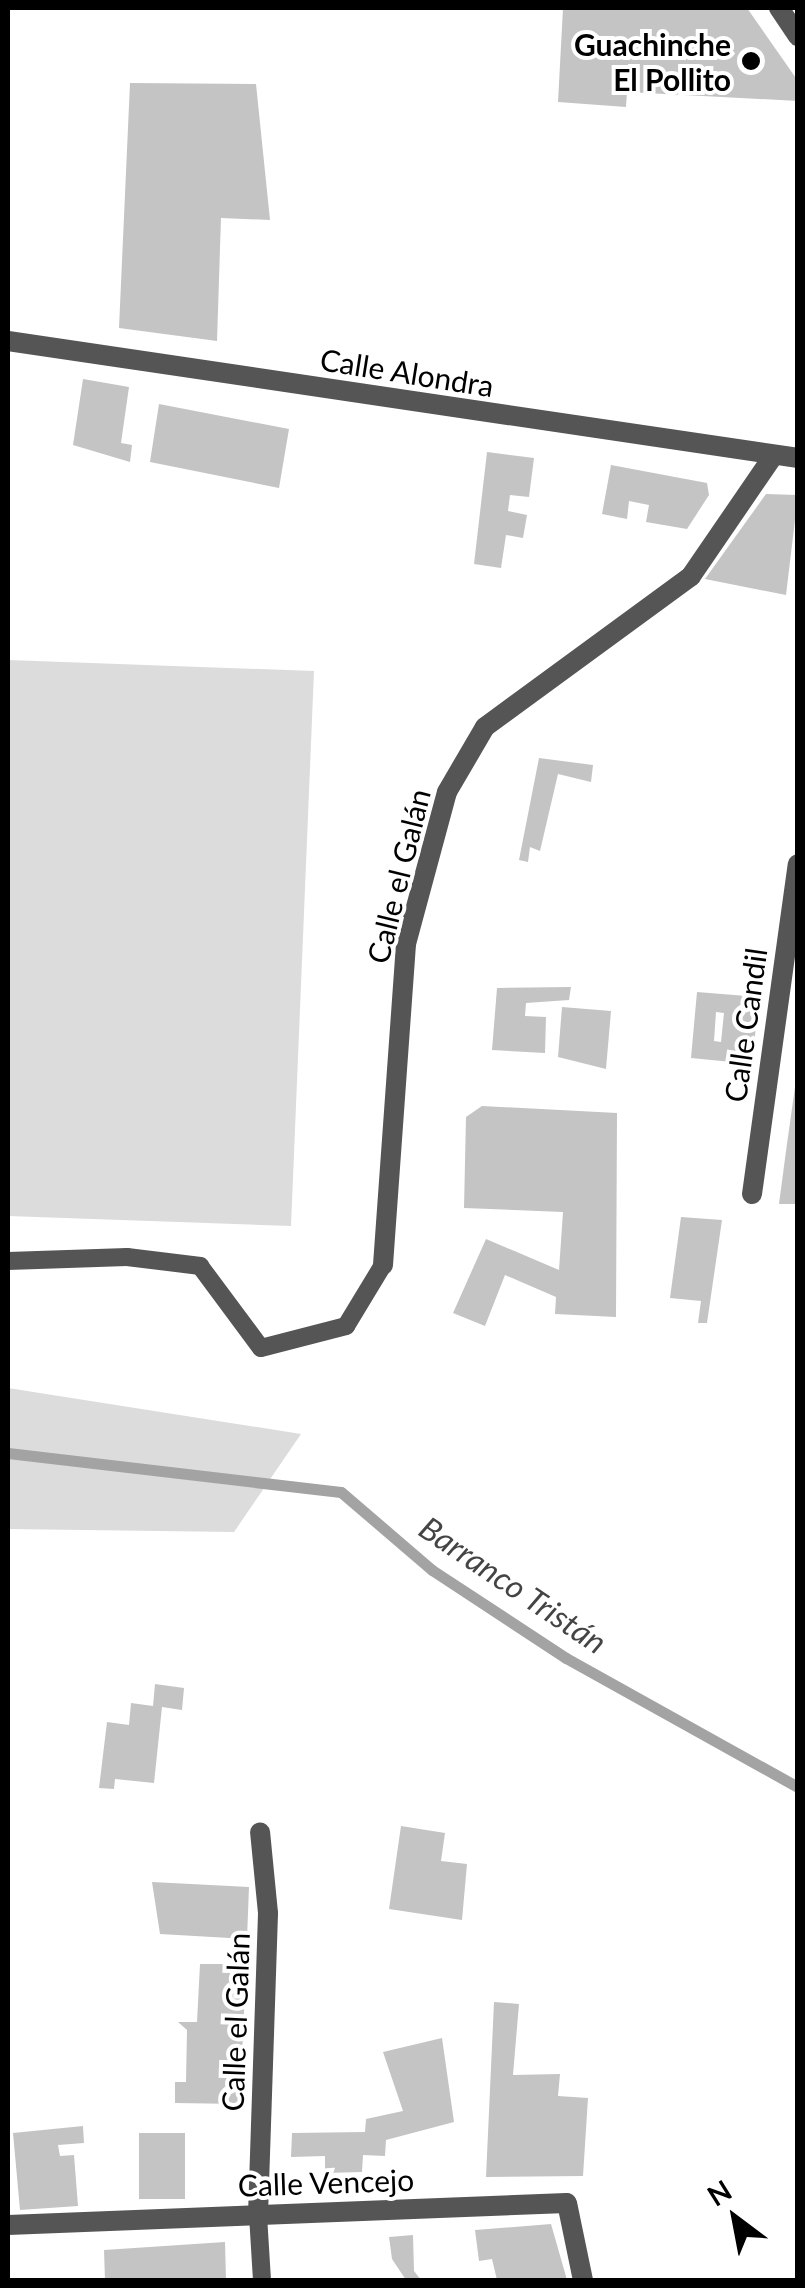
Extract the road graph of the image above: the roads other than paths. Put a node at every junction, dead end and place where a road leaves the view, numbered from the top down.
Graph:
1 (779, 8) edge
2 (798, 36) edge
3 (8, 341) edge
4 (772, 458) junction
5 (798, 458) edge
6 (798, 864) edge
7 (752, 1194) dead end
8 (8, 1261) edge
9 (383, 1265) joint
10 (260, 1832) dead end
11 (258, 2215) junction
12 (8, 2225) edge
13 (262, 2280) edge
14 (583, 2280) edge

1 - 2 street
3 - 4 street, Calle Alondra
4 - 5 street, Calle Alondra
4 - 9 street, Calle el Galán
6 - 7 street, Calle Candil
8 - 9 lane
10 - 11 street, Calle el Galán
11 - 12 street, Calle Vencejo
11 - 13 lane
11 - 14 street, Calle Vencejo

